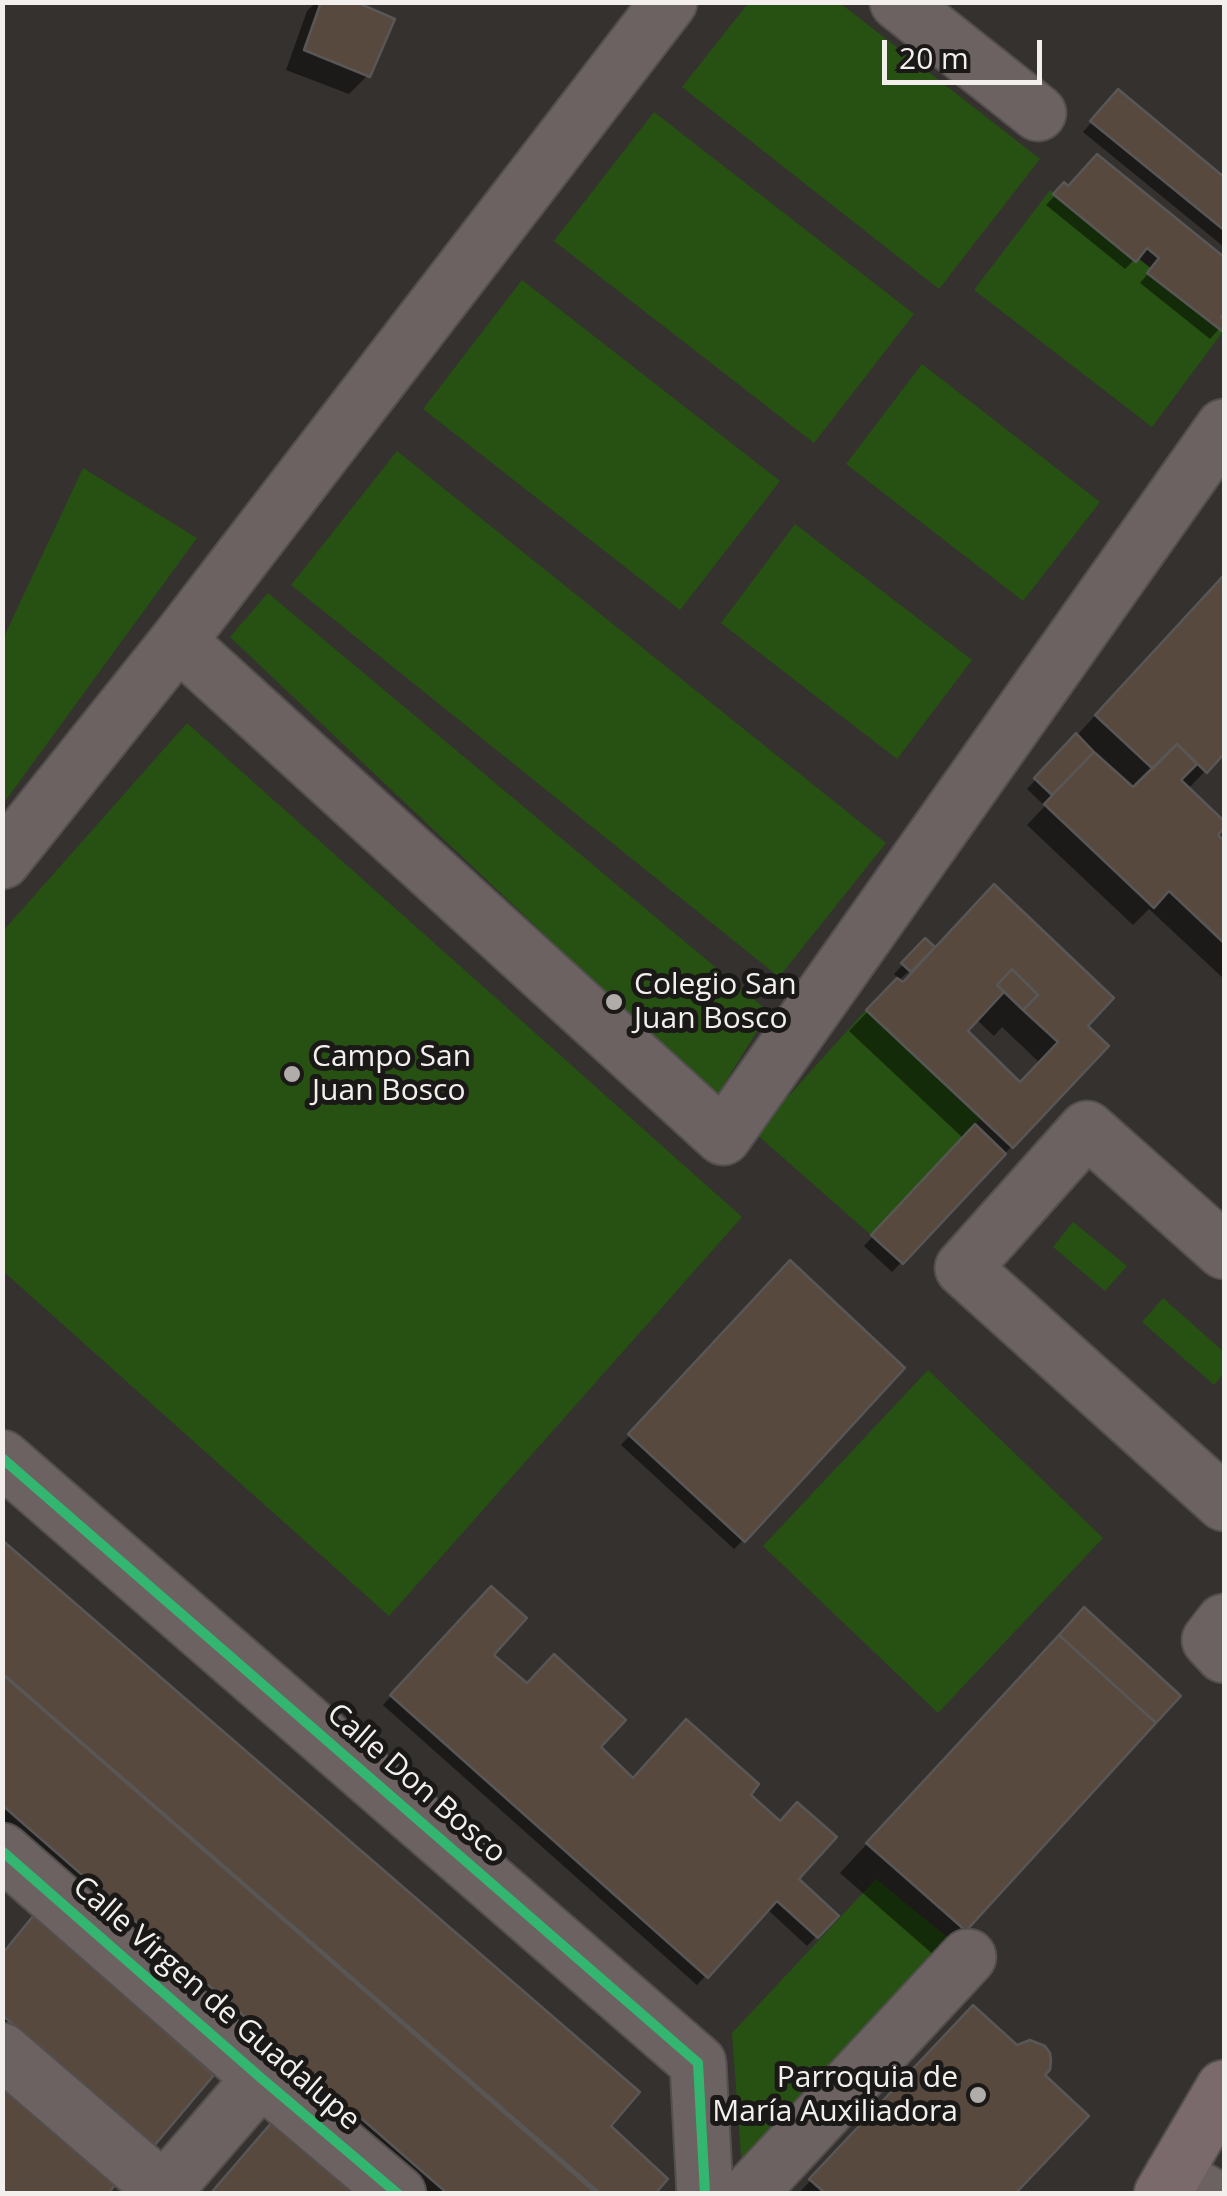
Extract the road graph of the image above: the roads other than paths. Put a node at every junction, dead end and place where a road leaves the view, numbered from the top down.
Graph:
1 (669, 2) edge
2 (898, 2) edge
3 (1038, 114) dead end
4 (1224, 427) edge
5 (178, 640) junction
6 (2, 861) edge
7 (1224, 1252) edge
8 (2, 1458) edge
9 (1224, 1503) edge
10 (1224, 1622) edge
11 (1224, 1655) edge
12 (12, 1877) edge
13 (968, 1957) dead end
14 (2, 2051) edge
15 (261, 2078) junction
16 (1224, 2088) edge
17 (1180, 2187) edge
18 (165, 2192) edge
19 (398, 2194) edge
20 (705, 2194) edge
21 (748, 2194) edge

1 - 5 street
2 - 3 street
4 - 5 street
5 - 6 street
7 - 9 street
8 - 20 street, Calle Don Bosco
10 - 11 street
12 - 15 street, Calle Virgen de Guadalupe
13 - 21 street
14 - 18 street
15 - 18 street
15 - 19 street, Calle Virgen de Guadalupe
16 - 17 main road

